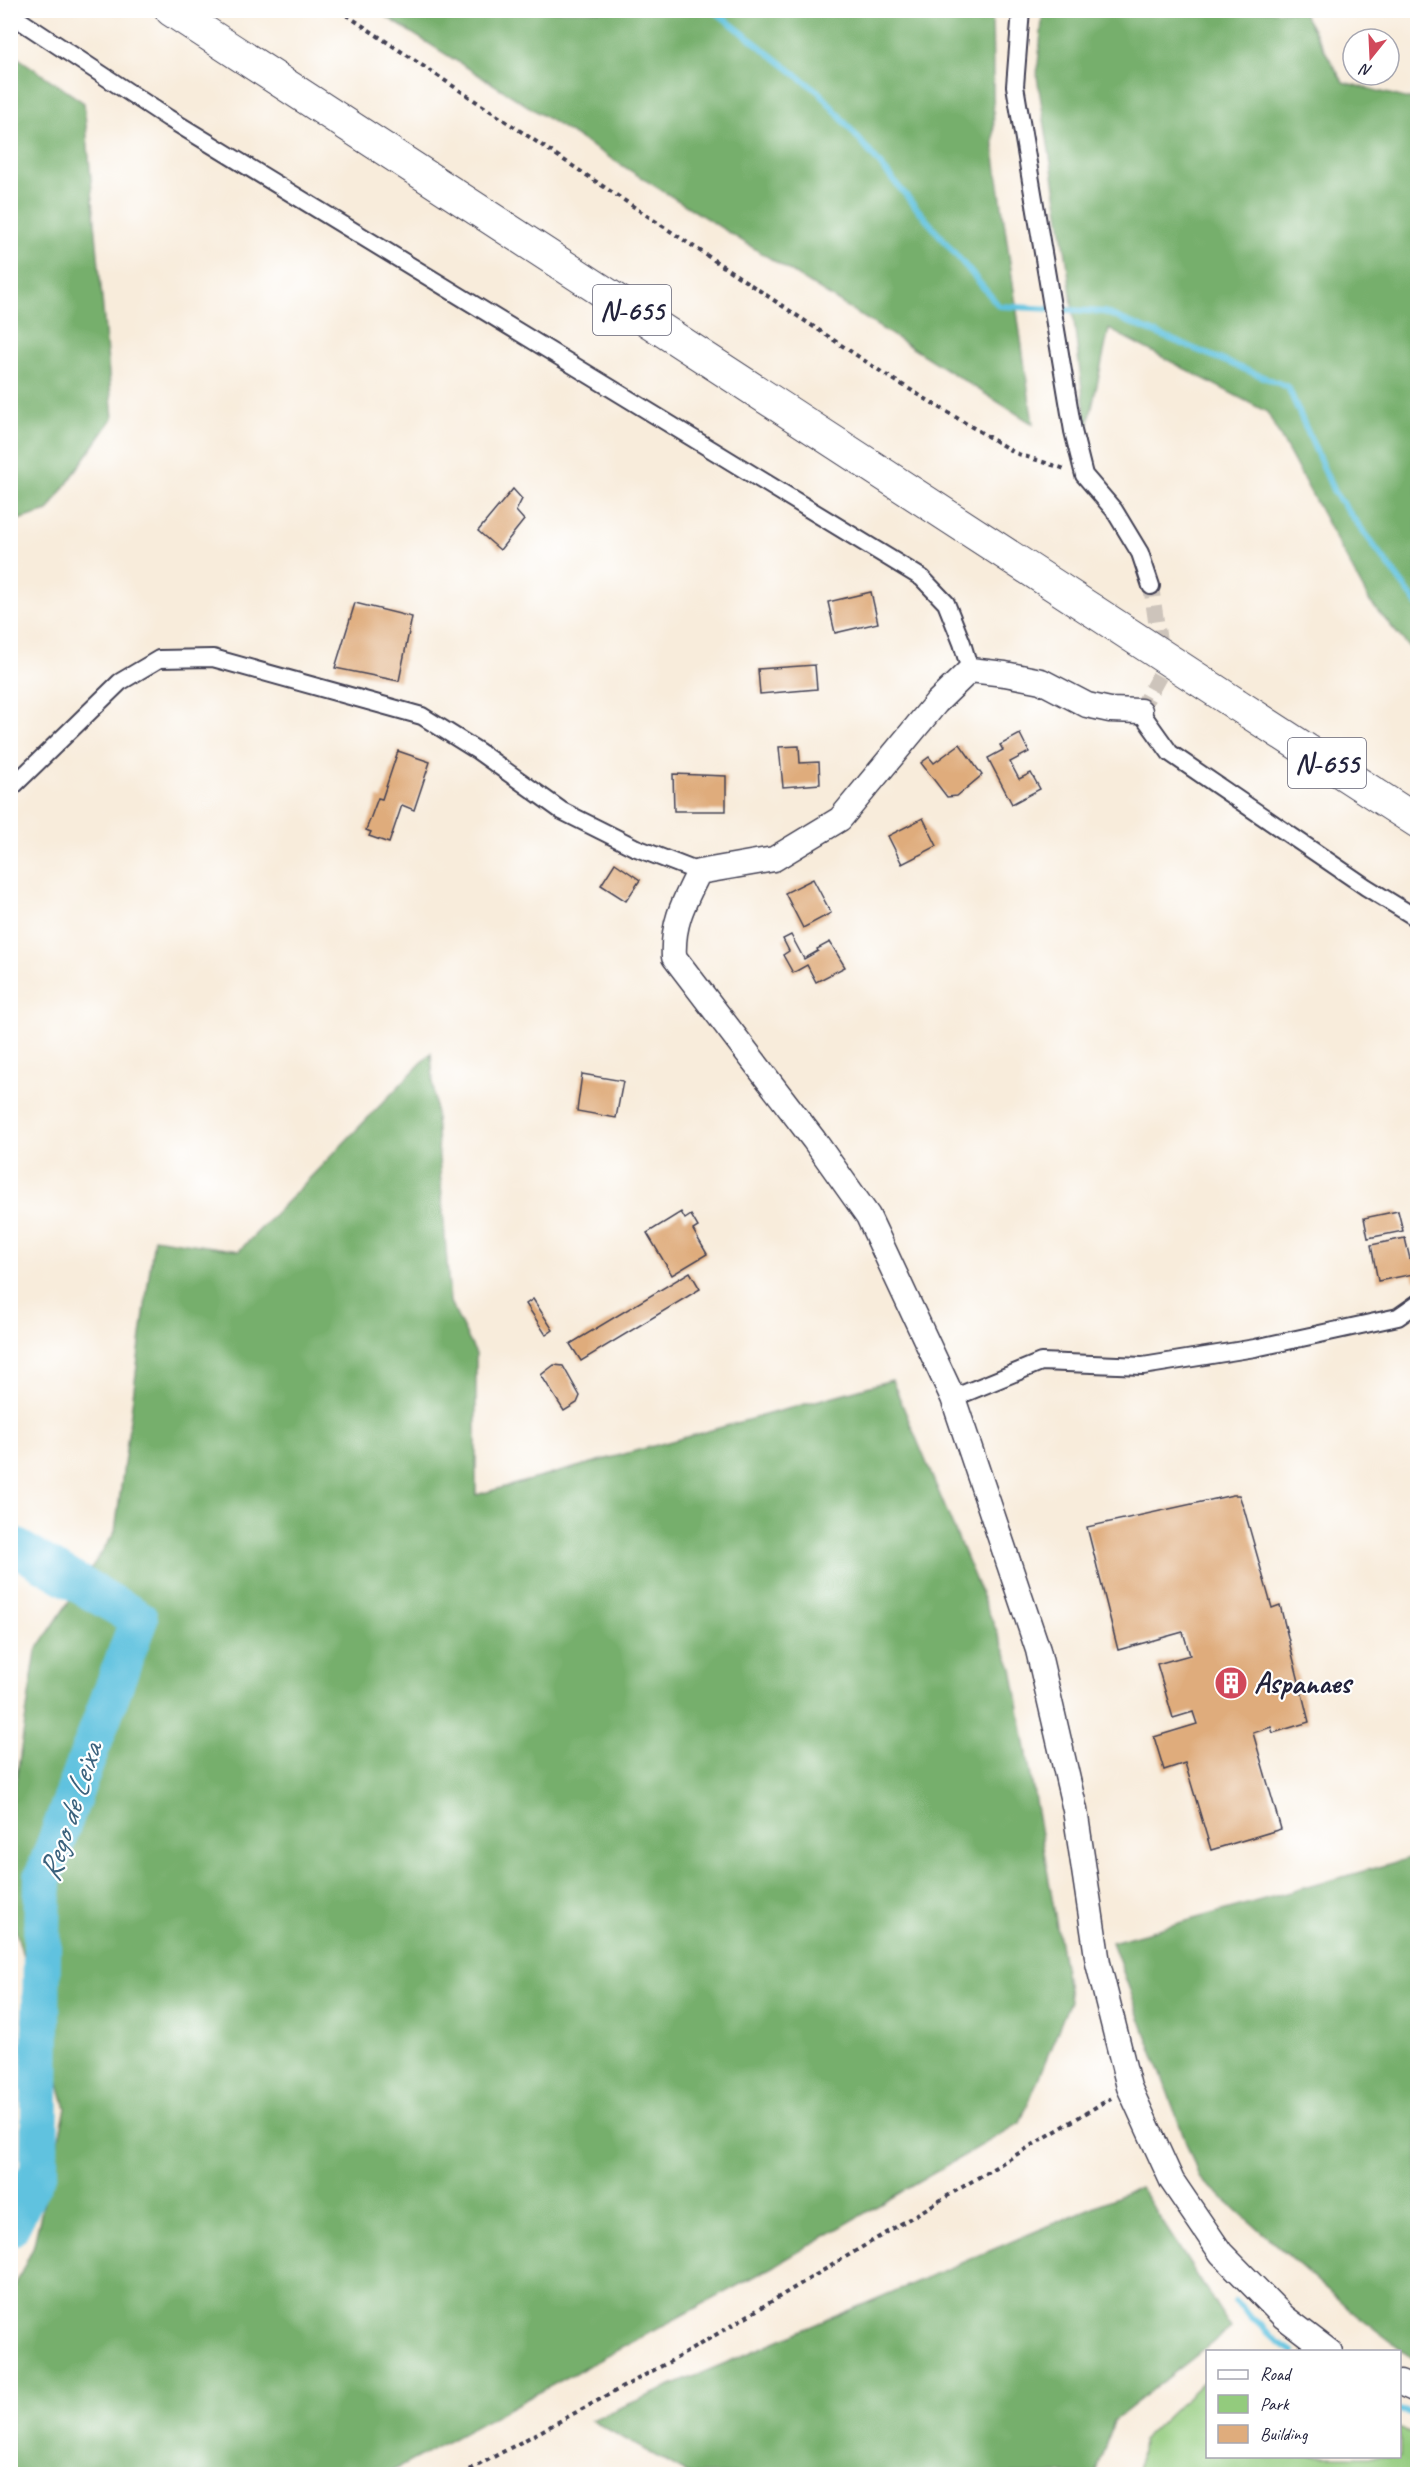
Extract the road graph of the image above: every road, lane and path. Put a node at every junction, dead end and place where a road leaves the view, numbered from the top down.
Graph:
1 (171, 10) edge
2 (339, 10) edge
3 (1021, 10) edge
4 (10, 14) edge
5 (1084, 475) junction
6 (1151, 586) tunnel mouth
7 (970, 670) junction
8 (1140, 711) joint
9 (10, 789) edge
10 (1418, 822) edge
11 (699, 872) junction
12 (1418, 919) edge
13 (1418, 1303) edge
14 (953, 1398) junction
15 (1130, 2086) junction
16 (1327, 2350) edge
17 (1401, 2384) edge
18 (1418, 2391) edge
19 (462, 2475) edge

1 - 10 highway, N-655, bridge
2 - 5 path
3 - 5 street
4 - 7 street
5 - 6 street
7 - 8 street
7 - 11 street
8 - 12 street
9 - 11 street
11 - 14 street
13 - 14 street
14 - 15 street
15 - 16 street
15 - 19 path
17 - 18 street

